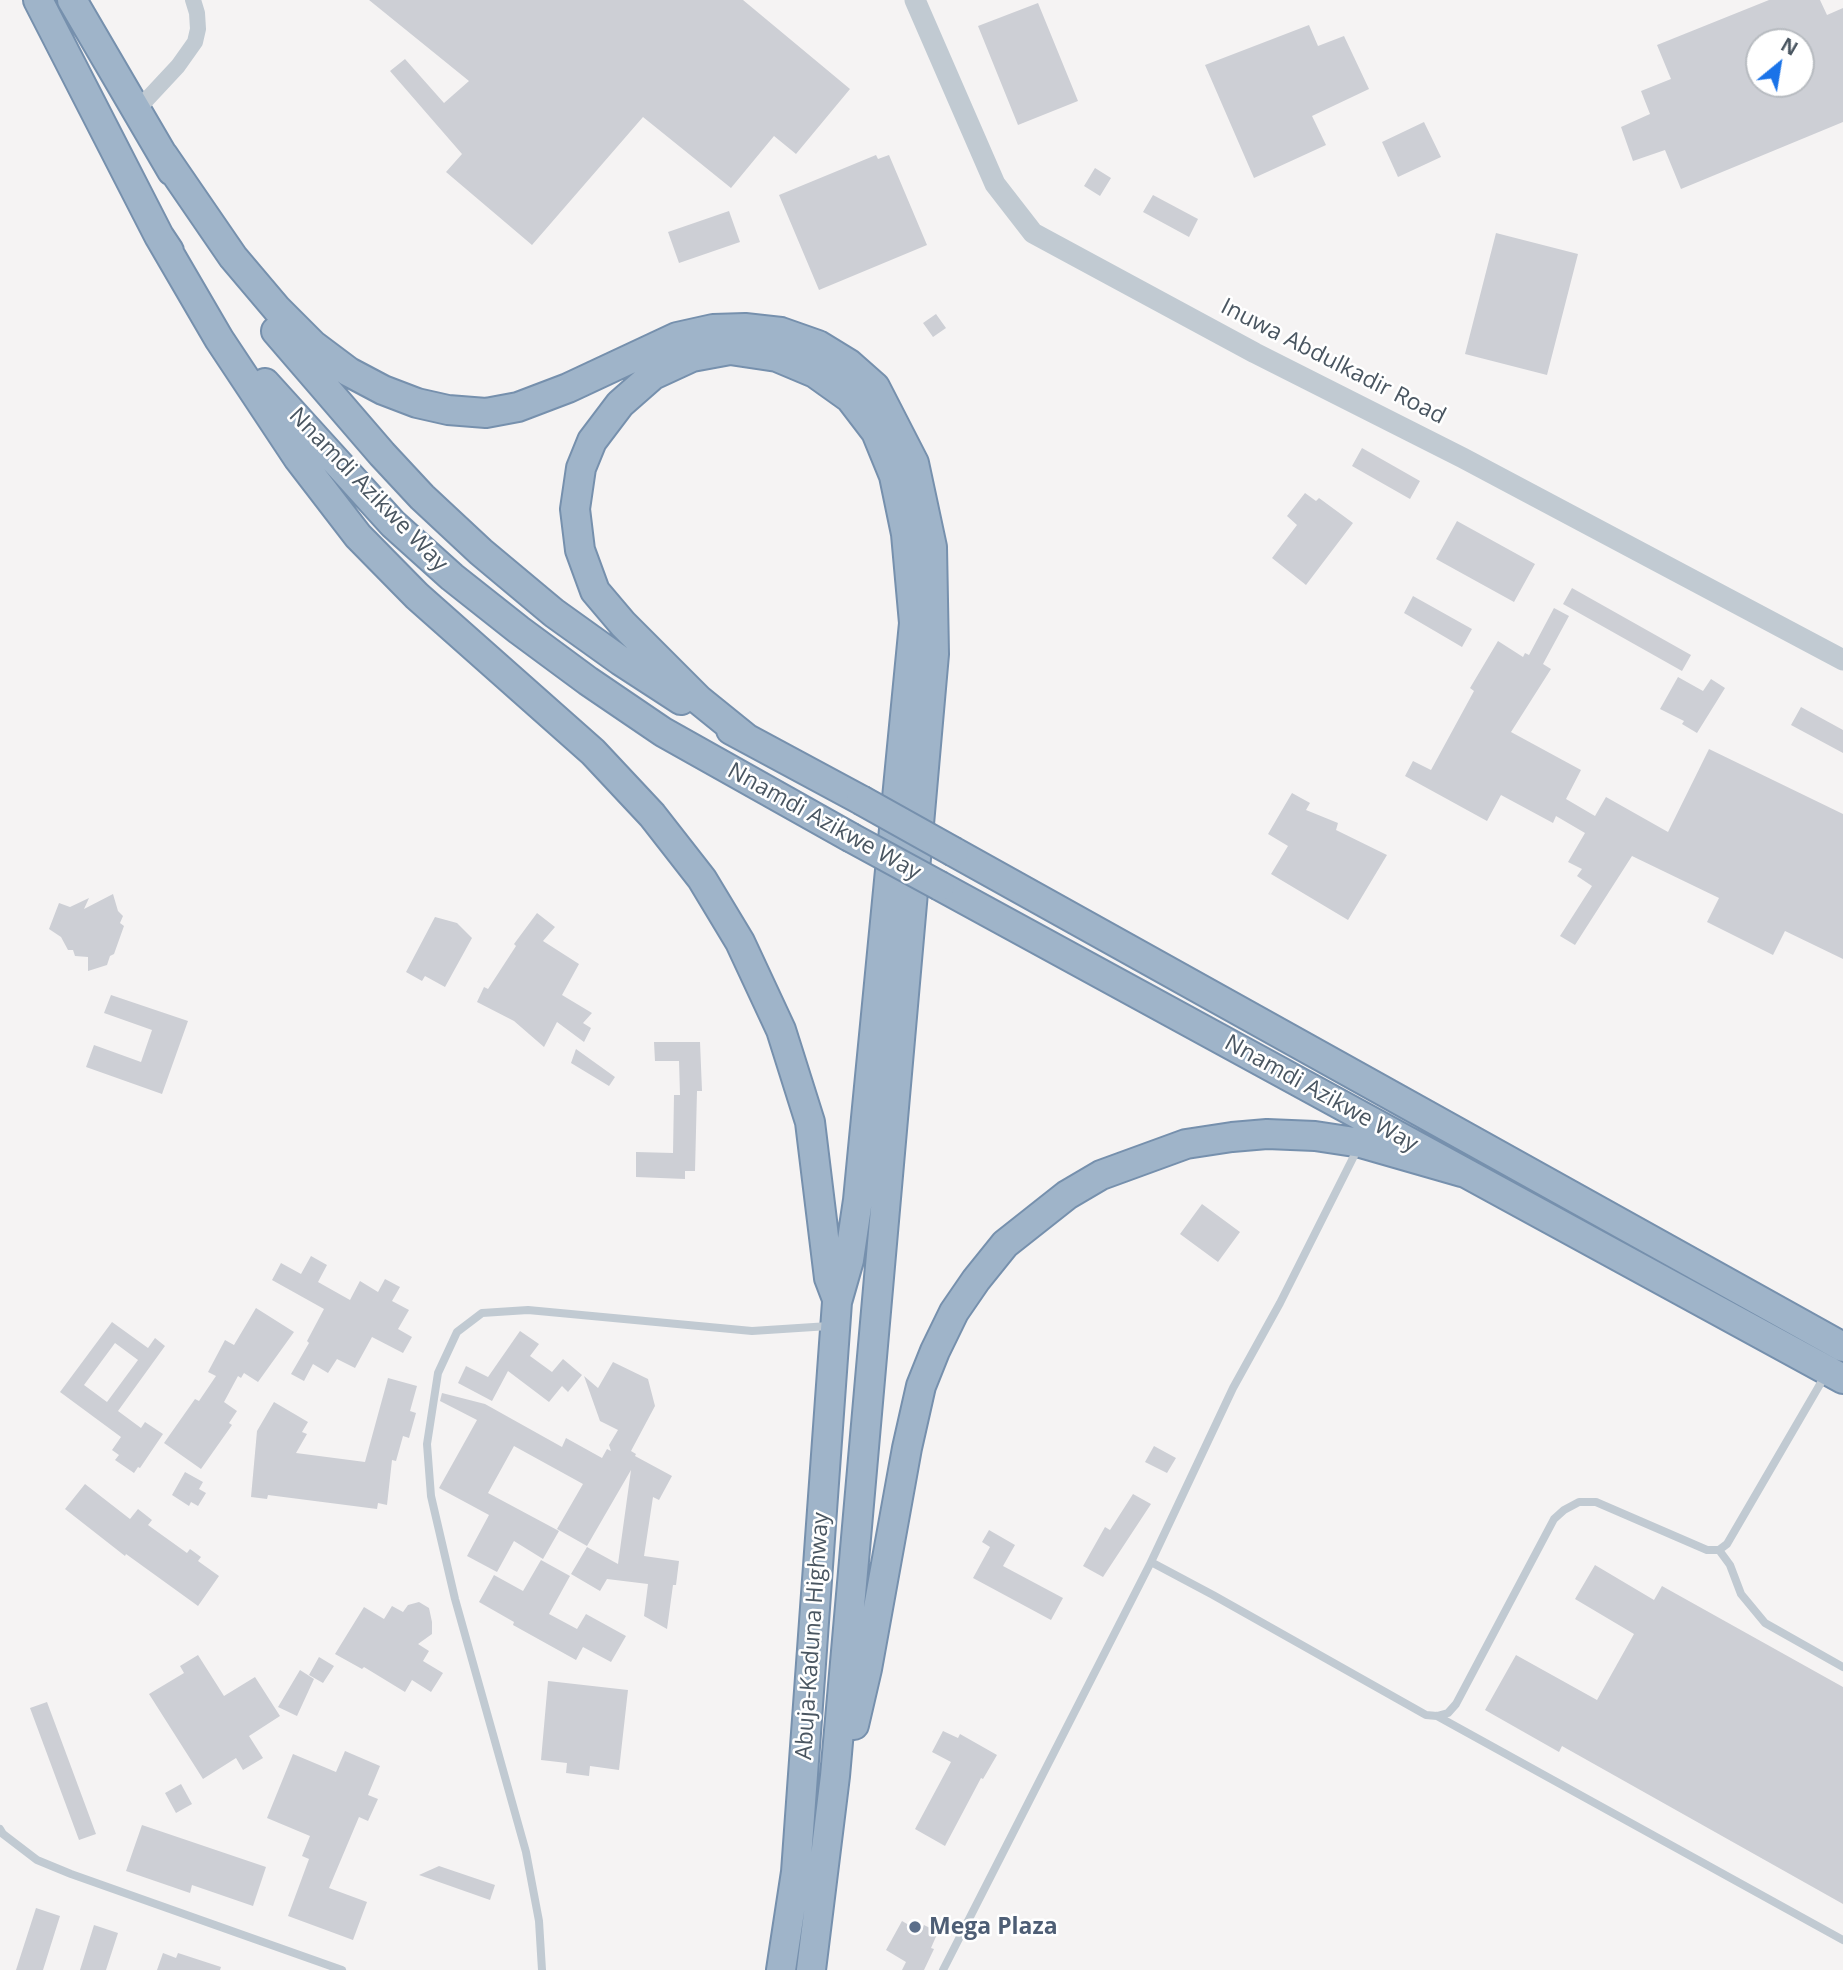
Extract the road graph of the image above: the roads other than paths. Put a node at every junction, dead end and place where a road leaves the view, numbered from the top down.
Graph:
1 (38, 0) edge
2 (72, 0) edge
3 (193, 0) edge
4 (915, 0) edge
5 (136, 111) junction
6 (163, 155) junction
7 (159, 236) junction
8 (1843, 660) edge
9 (746, 738) junction
10 (1361, 1143) junction
11 (1462, 1172) junction
12 (837, 1314) junction
13 (1843, 1347) edge
14 (1835, 1376) edge
15 (1719, 1550) junction
16 (1151, 1562) junction
17 (1843, 1667) edge
18 (1437, 1716) junction
19 (835, 1776) junction
20 (0, 1829) edge
21 (1843, 1940) edge
22 (342, 1970) edge
23 (542, 1970) edge
24 (780, 1970) edge
25 (811, 1970) edge
26 (943, 1970) edge

1 - 7 highway, Nnamdi Azikwe Way
2 - 5 highway, Nnamdi Azikwe Way
3 - 5 street
4 - 8 street, Inuwa Abdulkadir Road
5 - 6 highway, Nnamdi Azikwe Way
6 - 9 highway, Nnamdi Azikwe Way
6 - 19 highway
7 - 11 highway, Nnamdi Azikwe Way, bridge
7 - 12 highway
9 - 12 highway
9 - 13 highway, Nnamdi Azikwe Way, bridge
10 - 11 highway
10 - 16 lane
10 - 19 highway
11 - 14 highway, Nnamdi Azikwe Way
12 - 23 lane
12 - 24 highway, Abuja-Kaduna Highway
14 - 15 lane
15 - 17 lane
15 - 18 lane
16 - 18 lane
16 - 26 lane
18 - 21 lane
19 - 25 highway, Abuja-Kaduna Highway
20 - 22 lane

